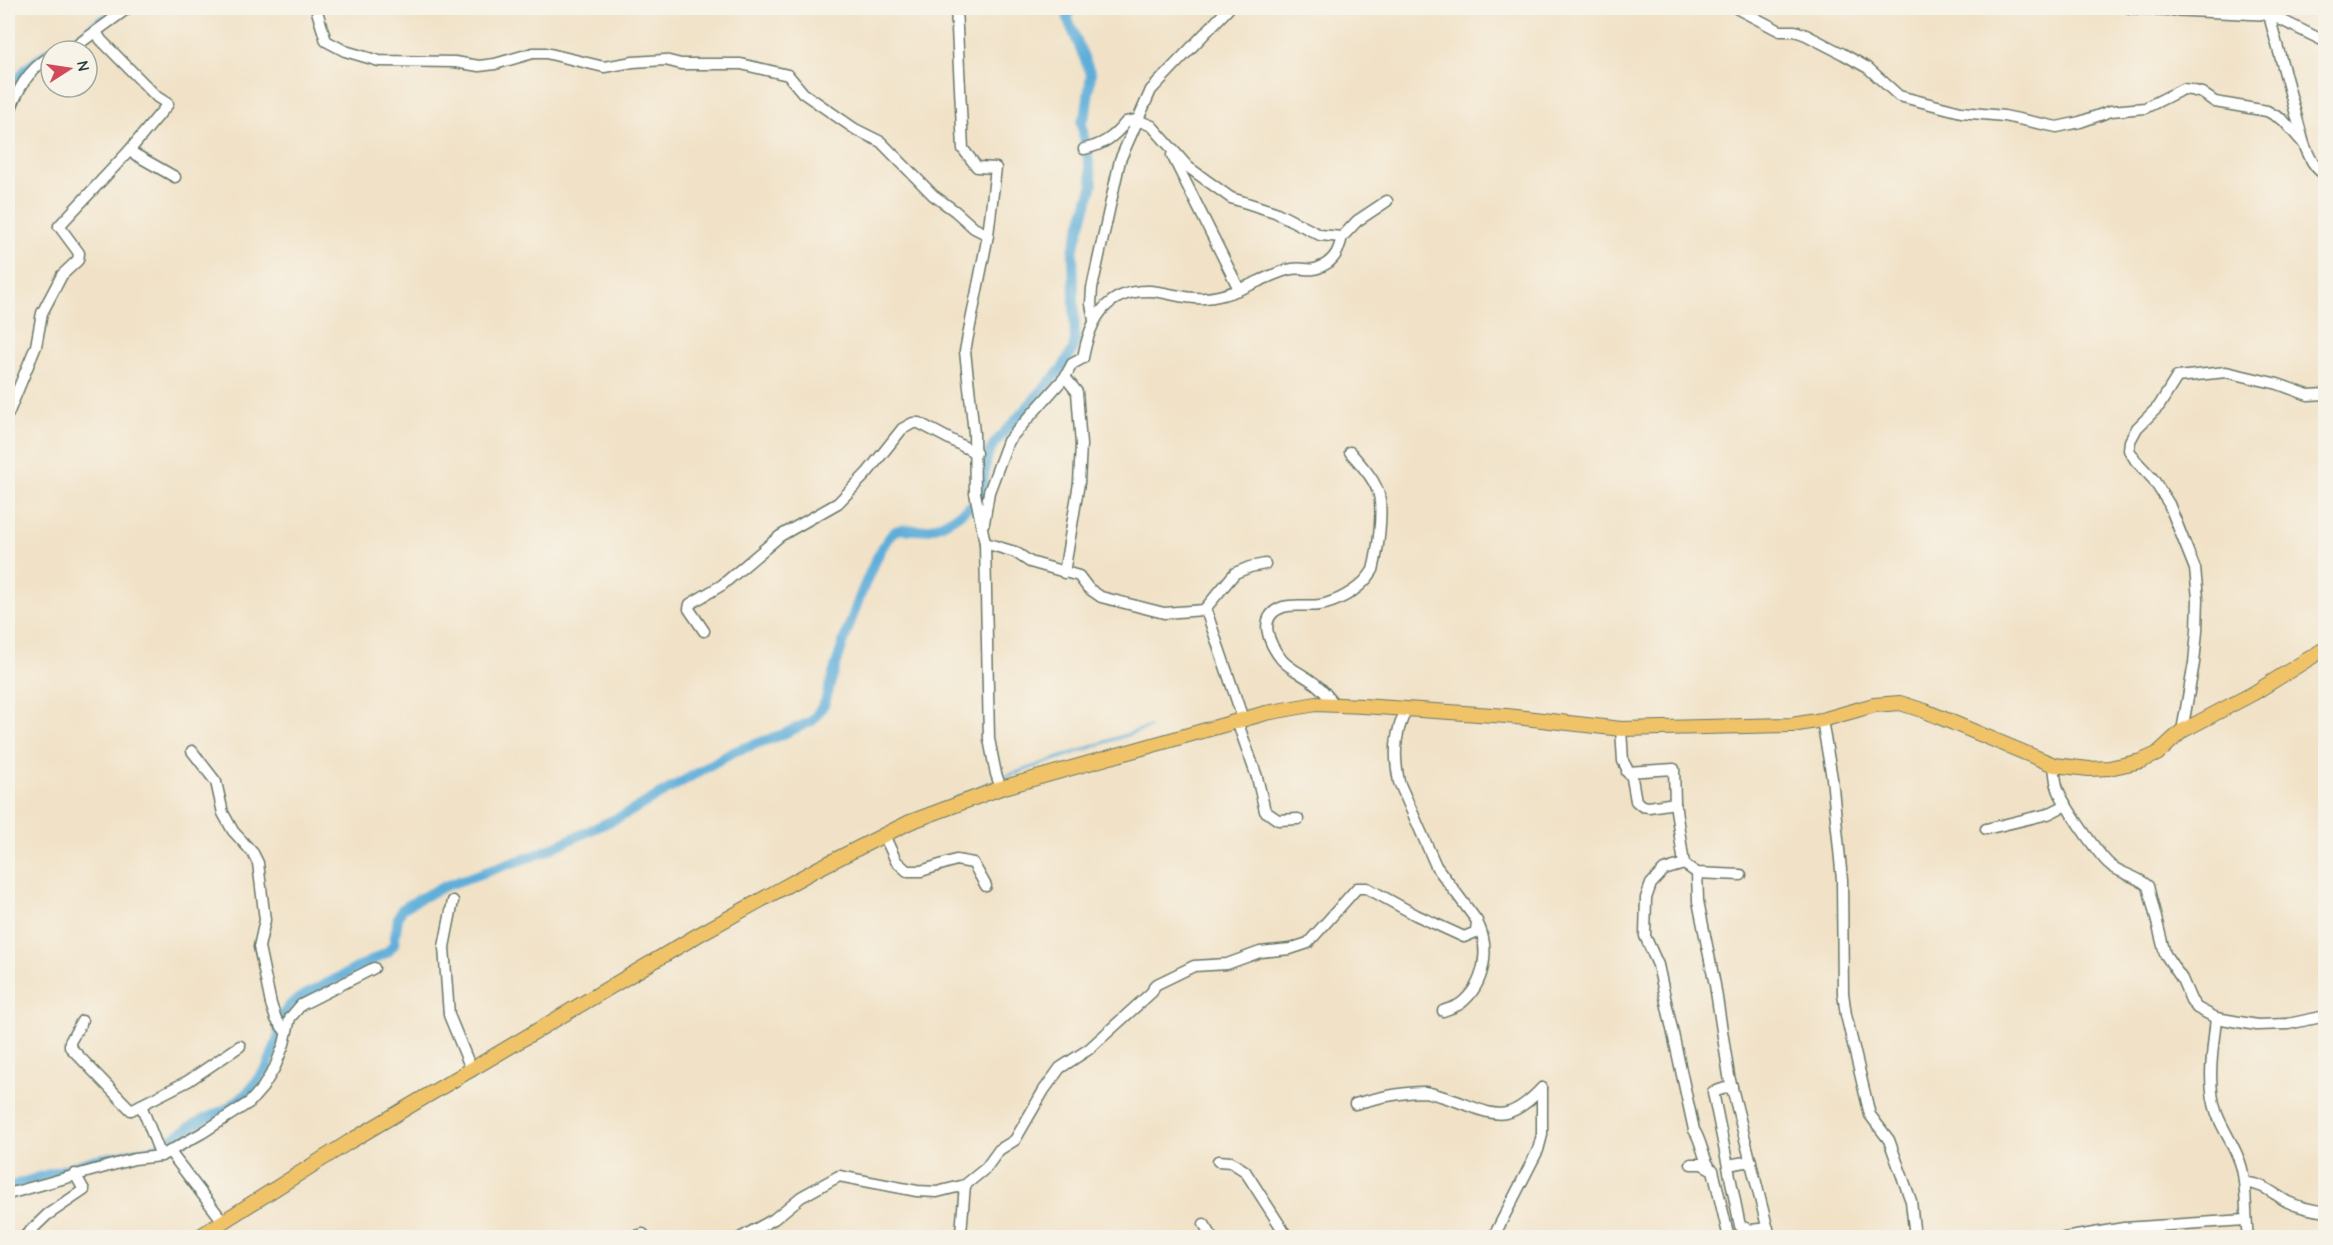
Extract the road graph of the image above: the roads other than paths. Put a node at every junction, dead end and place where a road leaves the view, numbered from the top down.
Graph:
1 (128, 8) edge
2 (316, 8) edge
3 (956, 8) edge
4 (1229, 8) edge
5 (1736, 8) edge
6 (2129, 8) edge
7 (2269, 11) edge
8 (96, 32) junction
9 (86, 39) edge
10 (2325, 42) edge
11 (39, 65) edge
12 (8, 116) edge
13 (1137, 120) junction
14 (1165, 141) junction
15 (2304, 144) junction
16 (1088, 149) dead end
17 (129, 151) junction
18 (2325, 175) edge
19 (175, 177) dead end
20 (1387, 201) dead end
21 (988, 236) junction
22 (1342, 237) junction
23 (1239, 289) junction
24 (1094, 320) junction
25 (1065, 377) junction
26 (2325, 394) edge
27 (8, 414) edge
28 (1350, 452) dead end
29 (976, 453) junction
30 (984, 537) junction
31 (1265, 564) dead end
32 (1064, 573) junction
33 (1204, 610) junction
34 (704, 631) dead end
35 (2325, 648) edge
36 (1335, 705) junction
37 (1408, 708) junction
38 (1240, 720) junction
39 (1822, 720) junction
40 (1621, 729) junction
41 (2182, 731) junction
42 (192, 751) dead end
43 (2054, 765) junction
44 (1627, 772) junction
45 (1001, 788) junction
46 (1675, 803) junction
47 (2066, 805) junction
48 (1298, 819) dead end
49 (1986, 829) dead end
50 (884, 835) junction
51 (1684, 864) junction
52 (1697, 873) junction
53 (1741, 875) dead end
54 (986, 886) dead end
55 (453, 901) dead end
56 (1477, 921) junction
57 (374, 968) dead end
58 (1443, 1011) dead end
59 (2325, 1016) edge
60 (2216, 1018) junction
61 (82, 1022) dead end
62 (282, 1026) junction
63 (240, 1046) dead end
64 (472, 1071) junction
65 (1732, 1086) junction
66 (1355, 1104) dead end
67 (141, 1105) junction
68 (162, 1151) junction
69 (1218, 1161) dead end
70 (1751, 1161) junction
71 (1691, 1164) dead end
72 (1728, 1165) junction
73 (1708, 1166) junction
74 (75, 1174) junction
75 (2245, 1183) junction
76 (964, 1185) junction
77 (8, 1194) edge
78 (2325, 1212) edge
79 (222, 1220) junction
80 (2246, 1220) junction
81 (1204, 1224) dead end
82 (1769, 1233) edge
83 (23, 1238) edge
84 (197, 1238) edge
85 (630, 1238) edge
86 (645, 1238) edge
87 (740, 1238) edge
88 (959, 1238) edge
89 (1213, 1238) edge
90 (1288, 1238) edge
91 (1493, 1238) edge
92 (1729, 1238) edge
93 (1915, 1238) edge
94 (2064, 1238) edge
95 (2248, 1238) edge

1 - 8 street
2 - 21 street
3 - 21 street
4 - 13 street
5 - 15 street
6 - 7 street
7 - 10 street
7 - 15 street
8 - 9 street
8 - 17 street
11 - 12 street
13 - 14 street
13 - 16 street
13 - 24 street
14 - 22 street
14 - 23 street
15 - 18 street
17 - 19 street
17 - 27 street
20 - 22 street
21 - 29 street
22 - 23 street
23 - 24 street
24 - 25 street
25 - 30 street
25 - 32 street
26 - 41 street
28 - 36 street
29 - 30 street
29 - 34 street
30 - 32 street
30 - 45 street
31 - 33 street
32 - 33 street
33 - 38 street
35 - 41 main road
36 - 37 main road
36 - 38 main road
37 - 40 main road
37 - 56 street
38 - 45 main road
38 - 48 street
39 - 40 main road
39 - 43 main road
39 - 93 street
40 - 44 street
41 - 43 main road
42 - 62 street
43 - 47 street
44 - 46 street
44 - 46 street
45 - 50 main road
46 - 51 street
47 - 49 street
47 - 60 street
50 - 54 street
50 - 64 main road
51 - 52 street
51 - 73 street
52 - 53 street
52 - 65 street
55 - 64 street
56 - 58 street
56 - 76 street
57 - 62 street
59 - 60 street
60 - 75 street
61 - 67 street
62 - 68 street
63 - 67 street
64 - 79 main road
65 - 70 street
65 - 72 street
66 - 91 street
67 - 68 street
68 - 74 street
68 - 79 street
69 - 90 street
70 - 72 street
70 - 82 street
71 - 73 street
72 - 82 street
73 - 92 street
74 - 77 street
74 - 83 street
75 - 78 street
75 - 80 street
76 - 87 street
76 - 88 street
79 - 84 main road
80 - 94 street
80 - 95 street
81 - 89 street
85 - 86 street

